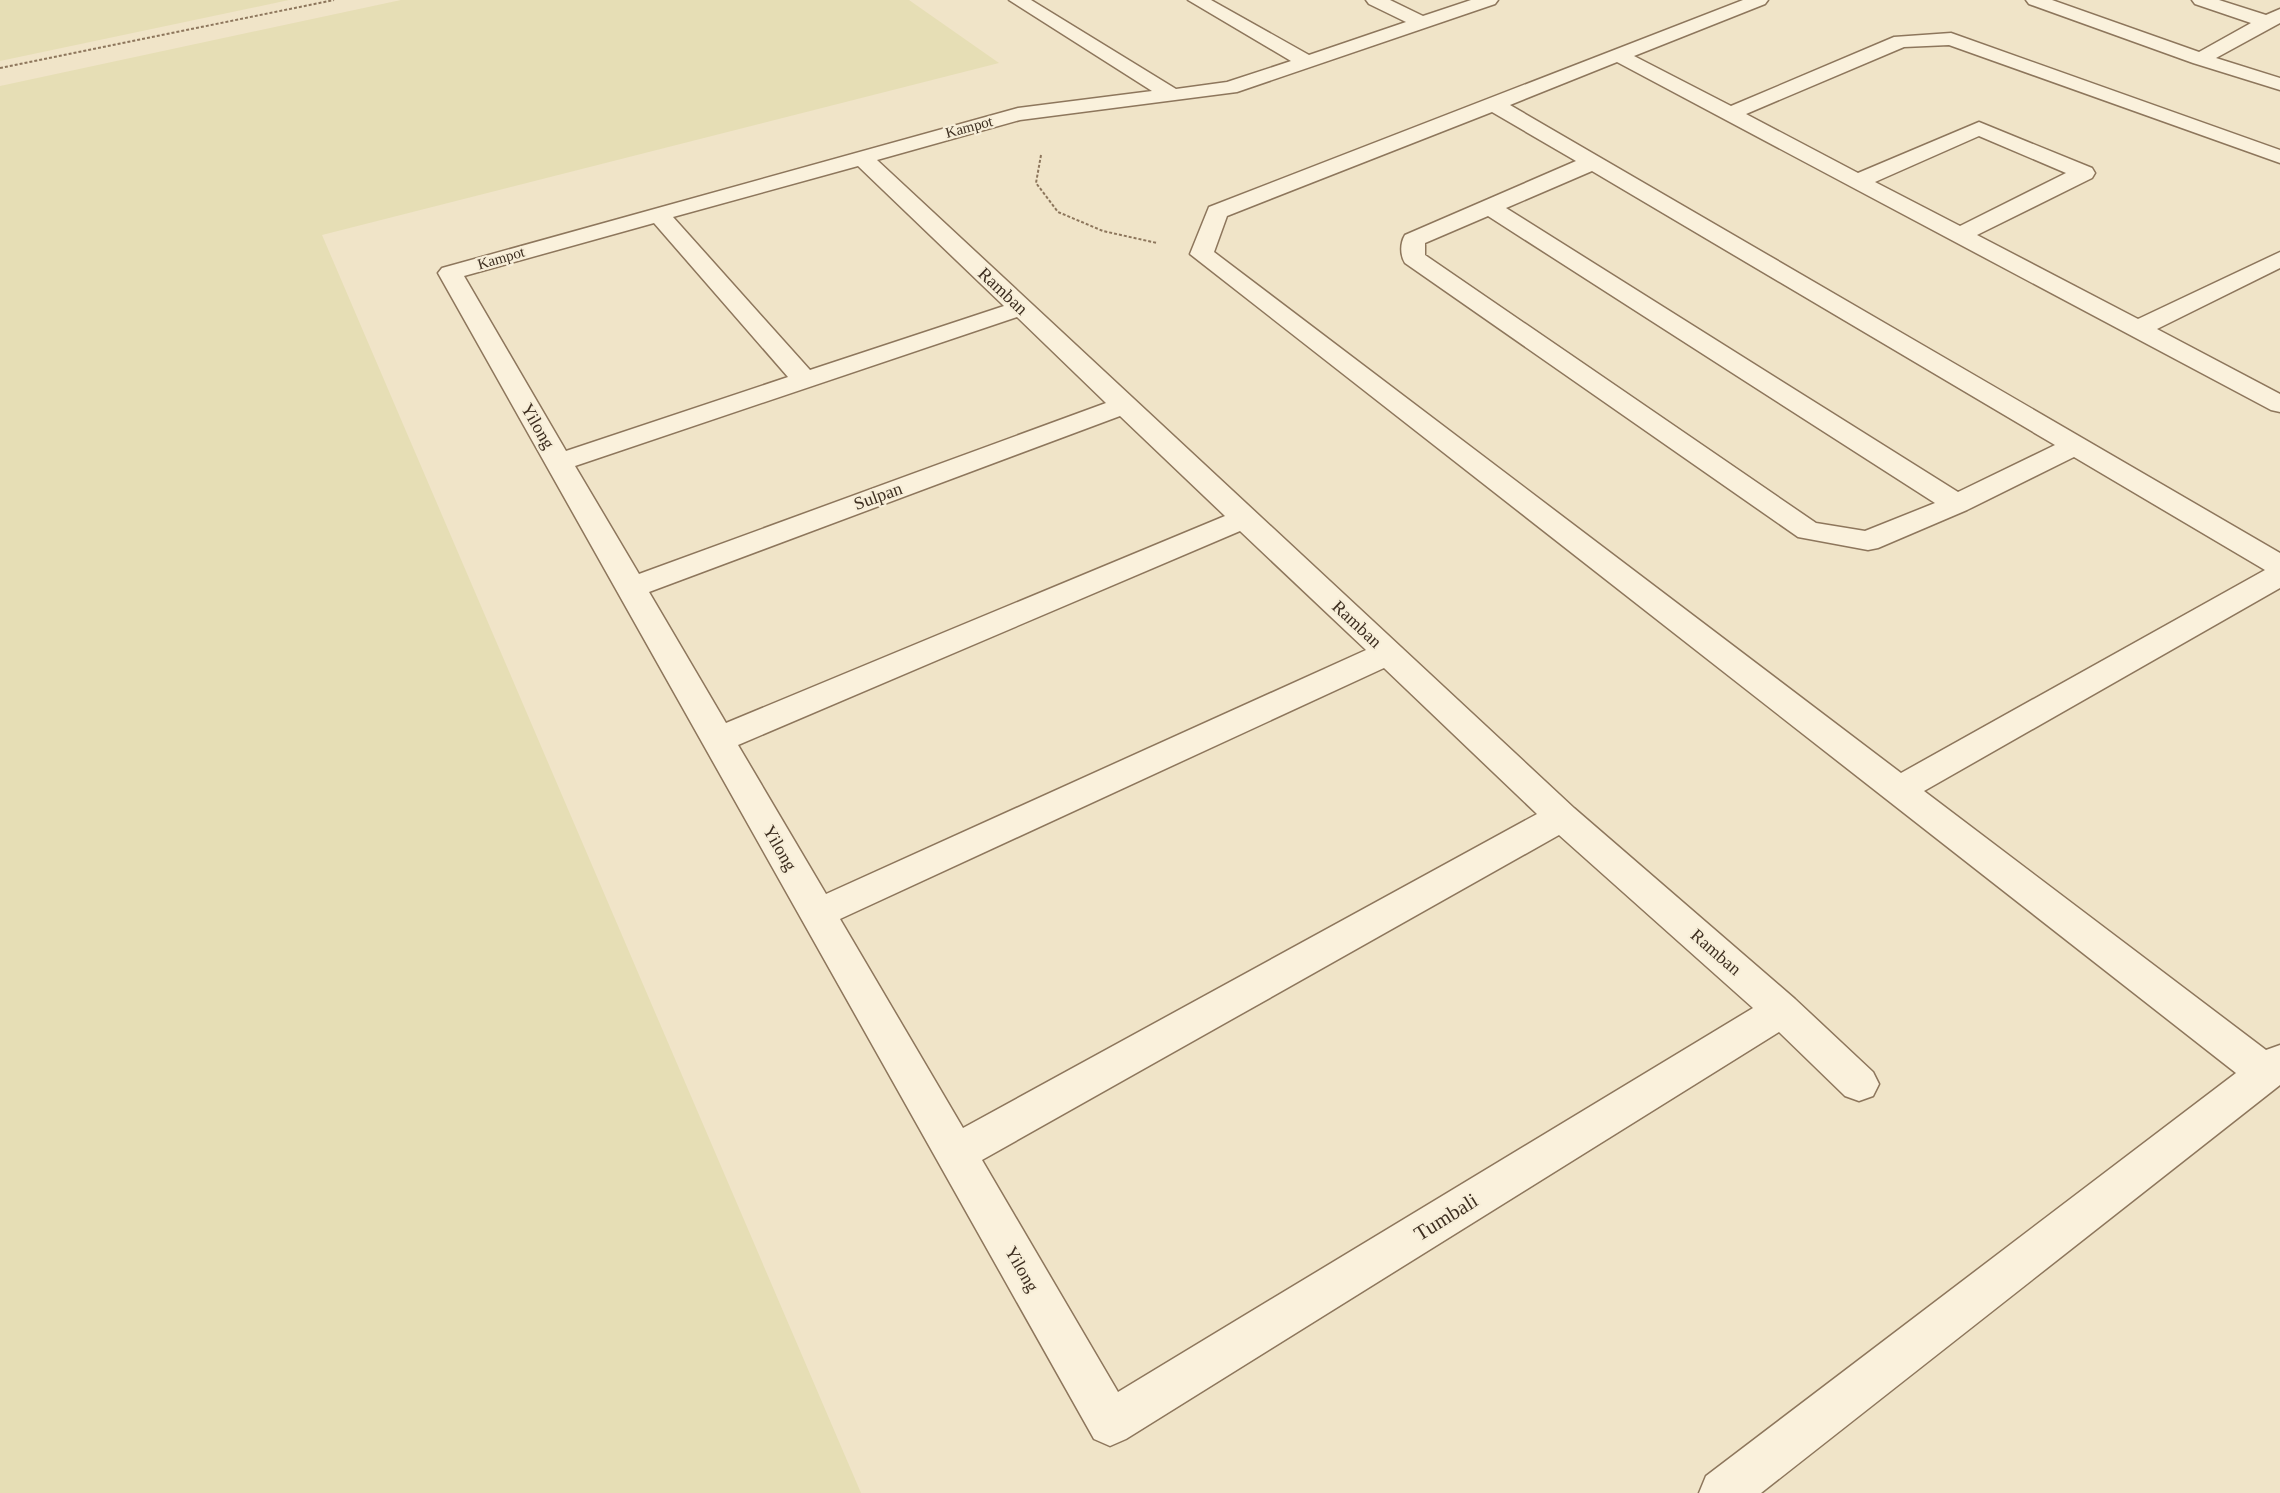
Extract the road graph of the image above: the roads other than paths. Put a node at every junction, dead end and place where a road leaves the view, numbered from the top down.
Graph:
1 (1018, 0) edge
2 (1197, 0) edge
3 (1375, 0) edge
4 (1490, 0) edge
5 (1759, 0) edge
6 (2034, 0) edge
7 (2201, 0) edge
8 (2274, 18) edge
9 (1423, 23) junction
10 (1620, 56) junction
11 (2200, 59) junction
12 (1308, 62) junction
13 (2280, 84) edge
14 (1172, 95) junction
15 (1494, 104) junction
16 (1730, 114) junction
17 (861, 157) junction
18 (2280, 157) edge
19 (1593, 162) junction
20 (1858, 181) junction
21 (1490, 207) junction
22 (658, 214) junction
23 (1960, 235) junction
24 (2280, 259) edge
25 (450, 273) joint
26 (1022, 308) junction
27 (2137, 328) junction
28 (805, 380) junction
29 (2280, 404) edge
30 (1125, 405) junction
31 (2075, 446) junction
32 (559, 462) junction
33 (1957, 504) junction
34 (1245, 518) junction
35 (2280, 566) edge
36 (2280, 575) edge
37 (631, 588) junction
38 (1388, 653) junction
39 (718, 740) junction
40 (1898, 790) junction
41 (1562, 817) junction
42 (818, 913) junction
43 (1782, 1010) junction
44 (2273, 1067) edge
45 (1859, 1084) dead end
46 (956, 1153) junction
47 (1110, 1423) joint
48 (1723, 1493) edge

1 - 14 street
2 - 12 street
3 - 9 street
4 - 9 street, Kampot
5 - 10 street
6 - 11 street
7 - 8 street
8 - 11 street
9 - 12 street, Kampot
10 - 15 street
10 - 16 street
11 - 13 street
12 - 14 street, Kampot
14 - 17 street, Kampot
15 - 19 street
15 - 40 street
16 - 18 street
16 - 20 street
17 - 22 street, Kampot
17 - 26 street, Ramban
19 - 21 street
19 - 31 street
20 - 23 street
20 - 23 street
21 - 33 street
21 - 33 street
22 - 25 street, Kampot
22 - 28 street
23 - 27 street
24 - 27 street
25 - 32 street, Yilong
26 - 28 street
26 - 30 street, Ramban
27 - 29 street
28 - 32 street
30 - 34 street, Ramban
30 - 37 street, Sulpan
31 - 33 street
31 - 35 street
32 - 37 street, Yilong
34 - 38 street, Ramban
34 - 39 street
36 - 40 street
37 - 39 street, Yilong
38 - 41 street, Ramban
38 - 42 street
39 - 42 street, Yilong
40 - 44 street
41 - 43 street, Ramban
41 - 46 street
42 - 46 street, Yilong
43 - 45 street, Ramban
43 - 47 street, Tumbali
44 - 48 street
46 - 47 street, Yilong

